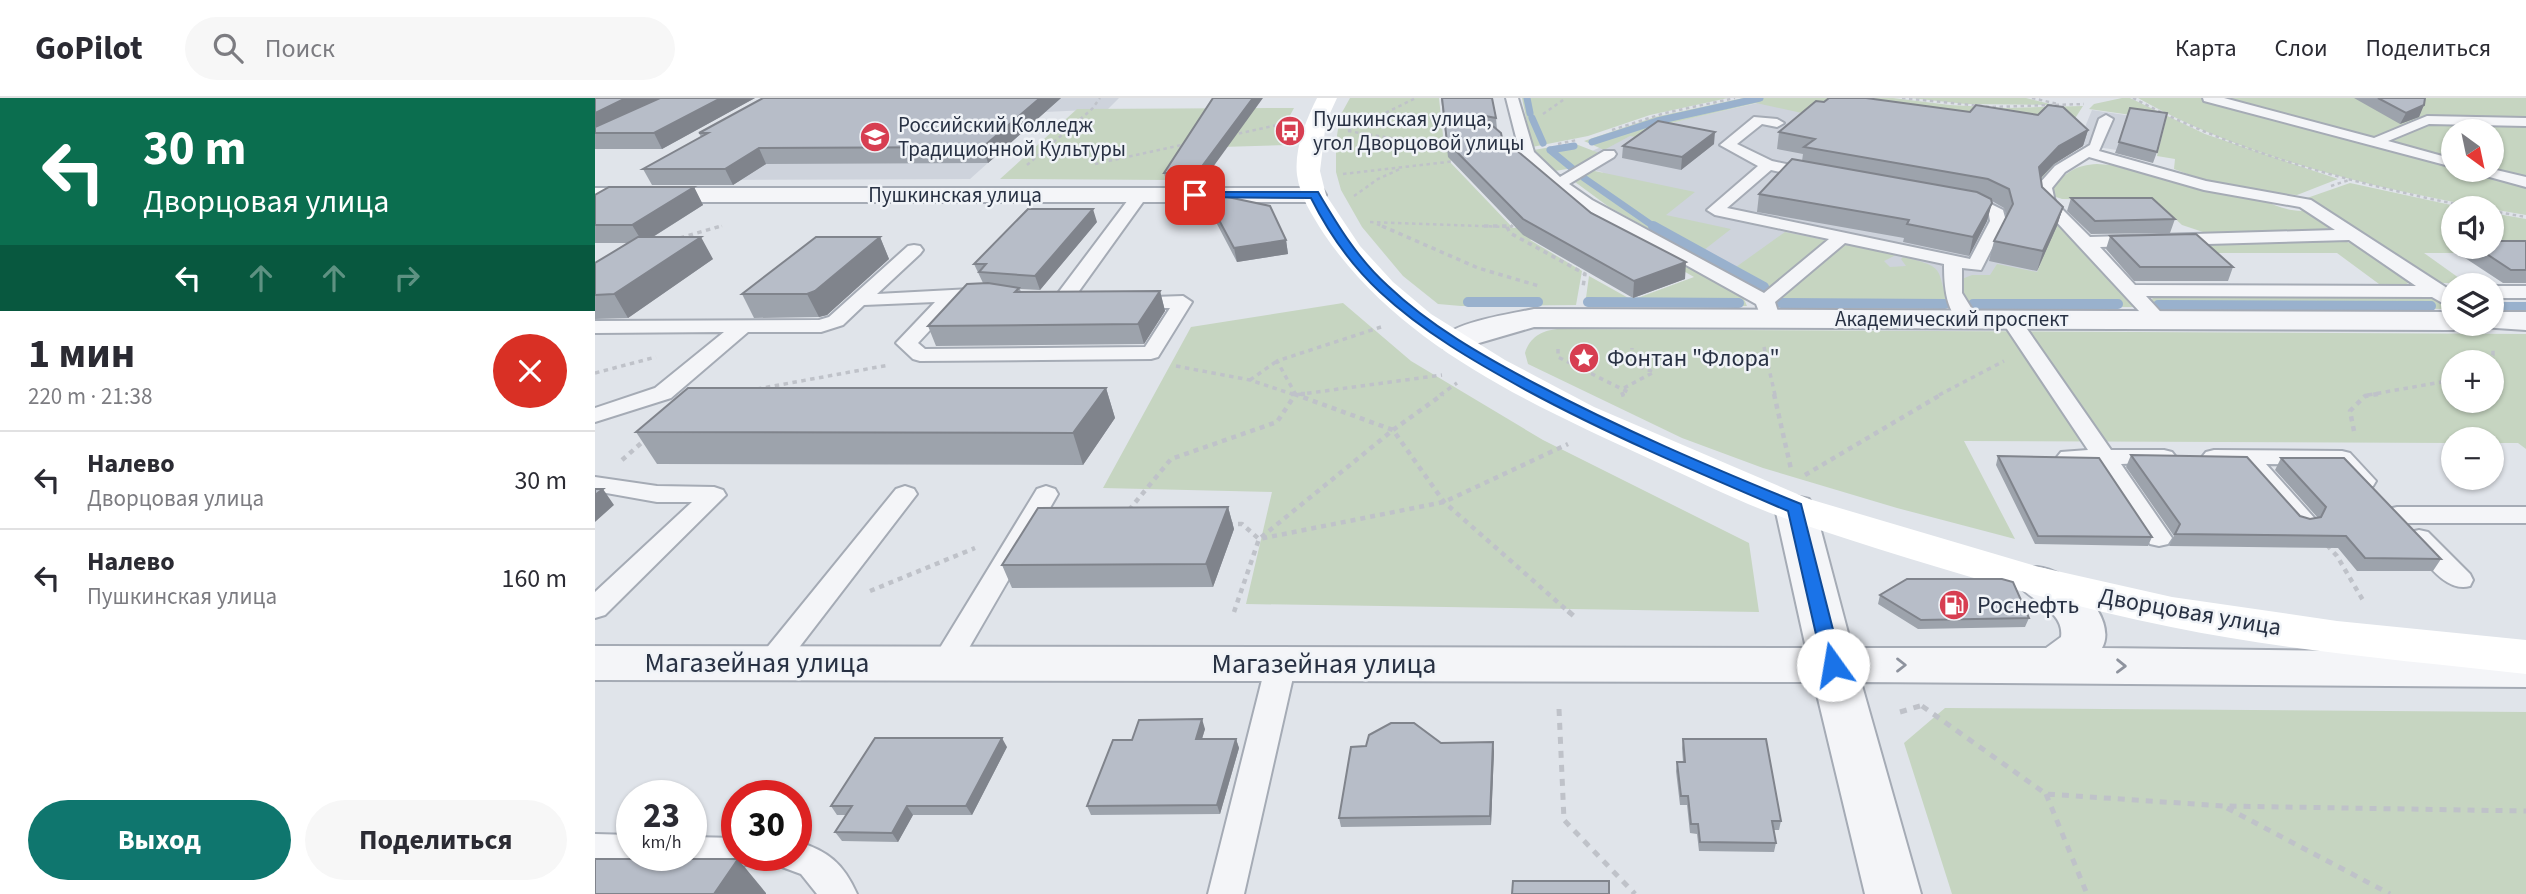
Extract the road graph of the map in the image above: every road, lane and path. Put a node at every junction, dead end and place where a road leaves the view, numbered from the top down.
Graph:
1 (1100, 98) edge
2 (1327, 98) edge
3 (1416, 98) edge
4 (1512, 98) edge
5 (1735, 98) edge
6 (1902, 98) edge
7 (2032, 98) edge
8 (2133, 98) edge
9 (2209, 98) edge
10 (2091, 103) dead end
11 (2062, 106) junction
12 (2031, 107) junction
13 (2047, 112) edge
14 (2106, 120) dead end
15 (2526, 122) edge
16 (1777, 123) dead end
17 (1283, 124) dead end
18 (1348, 131) junction
19 (1601, 134) dead end
20 (1231, 135) edge
21 (1340, 135) dead end
22 (1587, 138) dead end
23 (2375, 142) junction
24 (1191, 143) edge
25 (1454, 148) edge
26 (1525, 150) junction
27 (2090, 153) junction
28 (1609, 154) dead end
29 (2441, 160) edge
30 (1768, 165) junction
31 (1026, 166) dead end
32 (1086, 166) dead end
33 (1407, 166) junction
34 (642, 171) edge
35 (2504, 176) edge
36 (1833, 177) edge
37 (2526, 182) edge
38 (1559, 184) junction
39 (1323, 185) junction
40 (1140, 195) junction
41 (597, 196) edge
42 (1938, 196) edge
43 (1353, 197) dead end
44 (2441, 201) edge
45 (2047, 203) junction
46 (2074, 203) edge
47 (2504, 213) edge
48 (2526, 217) edge
49 (1363, 221) dead end
50 (2172, 221) edge
51 (1374, 222) junction
52 (729, 223) dead end
53 (1520, 225) edge
54 (1507, 227) junction
55 (2355, 235) junction
56 (1842, 237) junction
57 (676, 239) edge
58 (2192, 239) junction
59 (2086, 242) junction
60 (914, 250) dead end
61 (1953, 261) junction
62 (1579, 271) edge
63 (1545, 287) dead end
64 (2441, 289) edge
65 (2129, 290) junction
66 (2441, 292) edge
67 (2504, 292) edge
68 (2526, 292) edge
69 (953, 295) junction
70 (1007, 296) edge
71 (859, 300) junction
72 (1089, 301) edge
73 (1116, 302) edge
74 (1968, 319) junction
75 (2011, 320) junction
76 (1766, 321) junction
77 (2159, 321) junction
78 (2441, 321) edge
79 (2504, 321) edge
80 (2526, 321) edge
81 (744, 326) junction
82 (1385, 326) dead end
83 (595, 327) edge
84 (1632, 342) dead end
85 (2029, 347) junction
86 (1151, 354) junction
87 (920, 355) junction
88 (1451, 358) junction
89 (1276, 361) junction
90 (1250, 380) junction
91 (2441, 382) edge
92 (1458, 383) dead end
93 (1624, 387) dead end
94 (744, 392) edge
95 (1296, 395) junction
96 (595, 415) edge
97 (1393, 430) junction
98 (648, 437) edge
99 (1569, 443) dead end
100 (2104, 456) junction
101 (2069, 457) edge
102 (2247, 457) junction
103 (2342, 458) junction
104 (616, 464) dead end
105 (595, 485) edge
106 (905, 494) dead end
107 (1444, 502) junction
108 (1795, 508) junction
109 (1129, 510) edge
110 (1043, 511) joint
111 (2526, 514) edge
112 (2397, 515) junction
113 (1224, 517) edge
114 (2304, 521) joint
115 (2159, 538) dead end
116 (1259, 539) junction
117 (2460, 580) dead end
118 (2036, 581) junction
119 (595, 608) edge
120 (2368, 608) dead end
121 (1234, 612) dead end
122 (808, 616) junction
123 (1576, 618) dead end
124 (2526, 657) edge
125 (771, 663) junction
126 (596, 664) edge
127 (945, 664) junction
128 (1281, 664) junction
129 (1833, 665) junction
130 (2053, 666) junction
131 (2526, 670) edge
132 (1922, 706) dead end
133 (1559, 709) dead end
134 (2046, 794) junction
135 (2224, 806) junction
136 (2526, 811) edge
137 (595, 849) edge
138 (616, 850) edge
139 (812, 862) edge
140 (839, 894) edge
141 (1226, 894) edge
142 (1635, 894) edge
143 (1893, 894) edge
144 (2087, 894) edge
145 (2391, 894) edge

1 - 31 path
2 - 39 main road, Дворцовая улица
3 - 18 path
4 - 26 lane
5 - 19 path
6 - 12 path
7 - 11 path
8 - 44 path
9 - 23 lane
10 - 11 path
11 - 12 path
12 - 13 path
14 - 27 lane
15 - 23 lane
16 - 30 lane
17 - 20 path
18 - 21 path
18 - 25 path
22 - 26 path
23 - 29 lane
24 - 32 path
26 - 33 path
26 - 38 lane
27 - 45 lane
27 - 55 lane
28 - 38 lane
30 - 36 lane
30 - 56 lane
33 - 39 path
33 - 43 path
34 - 41 street
35 - 37 lane
38 - 76 lane
39 - 40 street, Пушкинская улица
39 - 88 main road, Дворцовая улица
40 - 41 street, Пушкинская улица
40 - 72 lane
42 - 61 lane
45 - 46 lane
45 - 59 lane
47 - 48 path
49 - 51 path
50 - 58 lane
51 - 54 path
51 - 63 path
52 - 57 path
53 - 54 path
54 - 62 path
55 - 58 lane
55 - 64 lane
56 - 61 lane
56 - 76 lane
58 - 59 lane
59 - 65 lane
60 - 71 lane
61 - 74 lane
65 - 66 lane
65 - 77 lane
67 - 68 lane
69 - 70 lane
69 - 71 lane
69 - 87 lane
71 - 81 lane
73 - 86 lane
74 - 75 street, Академический проспект
74 - 76 street, Академический проспект
75 - 77 street, Академический проспект
75 - 85 lane
76 - 85 path
76 - 88 street, Академический проспект
77 - 78 street, Академический проспект
79 - 80 street
81 - 83 lane
81 - 96 lane
82 - 89 path
84 - 93 path
85 - 100 lane
86 - 87 lane
86 - 90 path
87 - 94 path
88 - 95 path
88 - 108 main road, Дворцовая улица
89 - 90 path
89 - 95 path
90 - 95 path
91 - 103 path
92 - 97 path
95 - 97 path
95 - 109 path
97 - 107 path
97 - 116 path
98 - 104 path
99 - 107 path
100 - 101 lane
100 - 102 lane
100 - 115 lane
102 - 103 lane
102 - 114 lane
103 - 112 lane
105 - 119 lane
106 - 122 lane
107 - 116 path
107 - 123 path
108 - 118 main road, Дворцовая улица
108 - 129 street
110 - 122 path
110 - 127 lane
111 - 112 lane
112 - 117 lane
113 - 116 path
114 - 120 path
116 - 121 path
118 - 124 main road, Дворцовая улица
118 - 130 street
122 - 125 lane
125 - 126 street, Магазейная улица
125 - 127 street, Магазейная улица
127 - 128 street, Магазейная улица
128 - 129 street, Магазейная улица
128 - 141 lane
129 -> 130 street, Магазейная улица
129 - 143 street
130 -> 131 street, Магазейная улица
132 - 134 path
133 - 142 path
134 - 135 path
134 - 144 path
135 - 136 path
135 - 145 path
137 - 138 lane
139 - 140 lane

